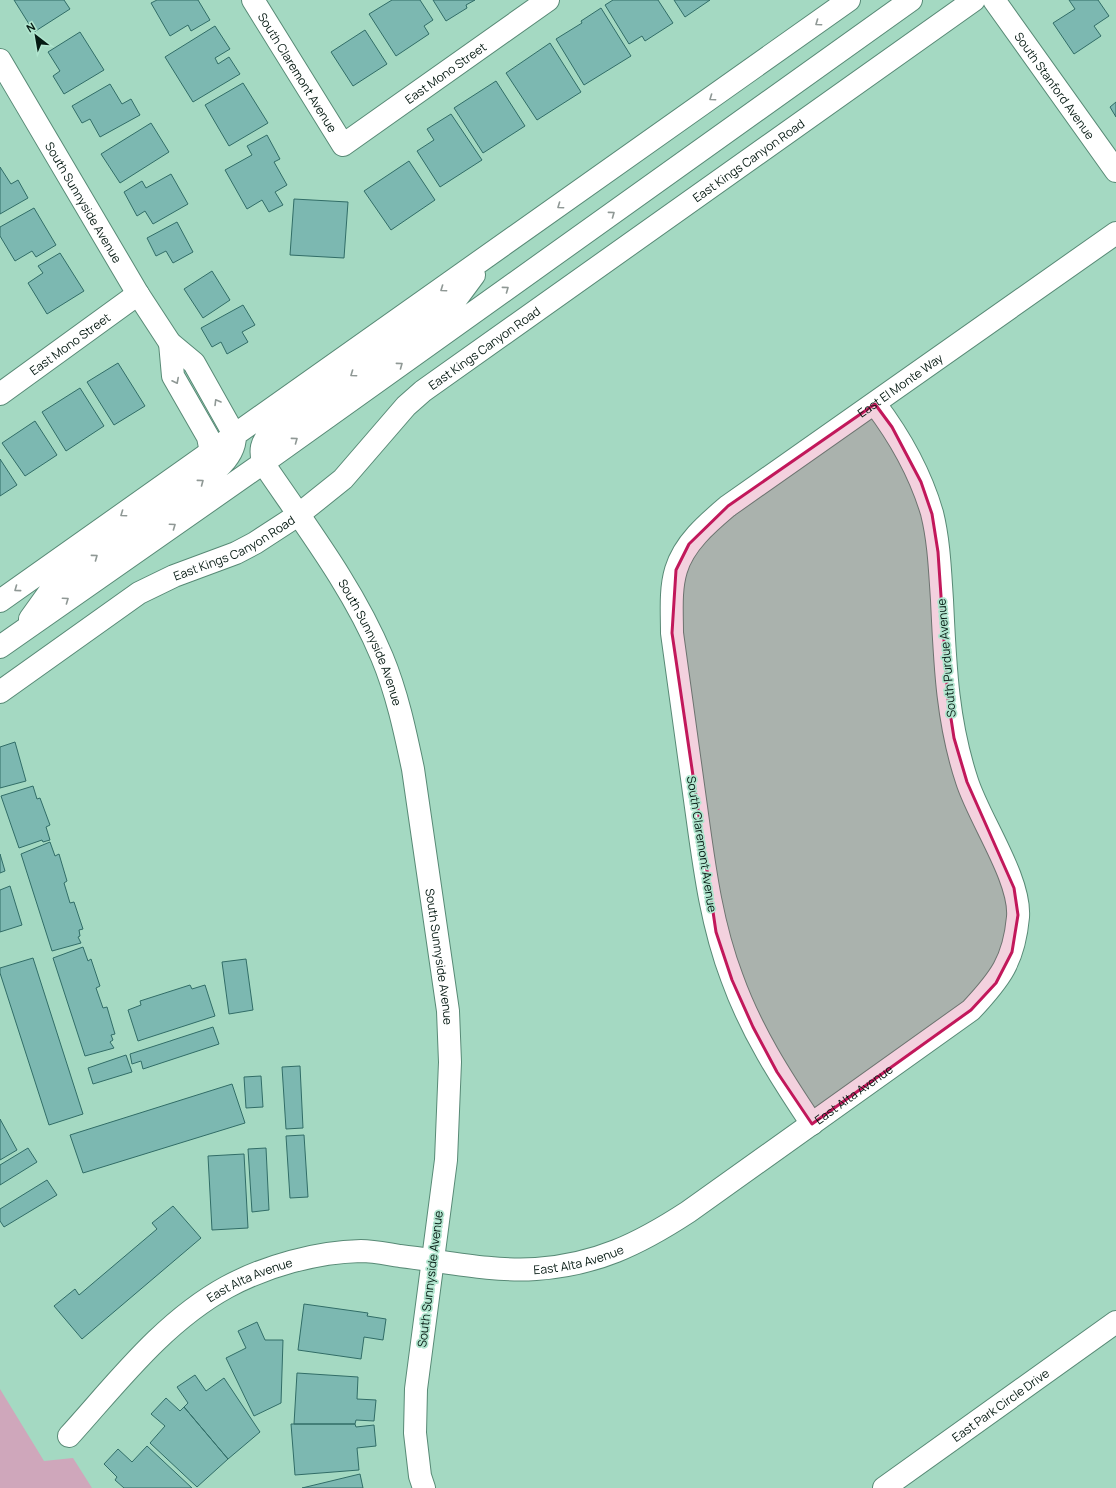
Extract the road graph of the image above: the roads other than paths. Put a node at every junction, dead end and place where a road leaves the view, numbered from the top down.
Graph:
1 (253, 0) edge
2 (548, 0) edge
3 (849, 0) edge
4 (911, 0) edge
5 (974, 0) edge
6 (994, 0) edge
7 (0, 60) edge
8 (343, 145) joint
9 (1116, 171) edge
10 (1116, 233) edge
11 (487, 258) junction
12 (138, 294) junction
13 (170, 343) junction
14 (0, 394) edge
15 (875, 404) junction
16 (235, 436) junction
17 (211, 452) junction
18 (263, 463) junction
19 (298, 515) junction
20 (689, 544) joint
21 (0, 601) edge
22 (19, 634) junction
23 (0, 647) edge
24 (0, 692) edge
25 (1018, 915) joint
26 (812, 1124) junction
27 (432, 1260) junction
28 (1116, 1322) edge
29 (69, 1436) dead end
30 (424, 1488) edge
31 (884, 1488) edge

1 - 8 street, South Claremont Avenue
2 - 8 street, East Mono Street
3 -> 11 street
18 -> 4 street
5 - 19 street, East Kings Canyon Road
6 - 9 street, South Stanford Avenue
7 - 12 street, South Sunnyside Avenue
10 - 15 street, East El Monte Way
11 -> 16 street
11 -> 18 street
12 - 13 street, South Sunnyside Avenue
12 - 14 street, East Mono Street
16 -> 13 street, South Sunnyside Avenue
13 -> 17 street, South Sunnyside Avenue
15 - 20 street, East El Monte Way
15 - 25 street, South Purdue Avenue
16 - 17 street
22 -> 16 street
17 -> 21 street
18 - 19 street, South Sunnyside Avenue
22 -> 18 street
19 - 24 street, East Kings Canyon Road
19 - 27 street, South Sunnyside Avenue
20 - 26 street, South Claremont Avenue
22 - 23 street
25 - 26 street, East Alta Avenue
26 - 27 street, East Alta Avenue
27 - 29 street, East Alta Avenue
27 - 30 street, South Sunnyside Avenue
28 - 31 street, East Park Circle Drive

